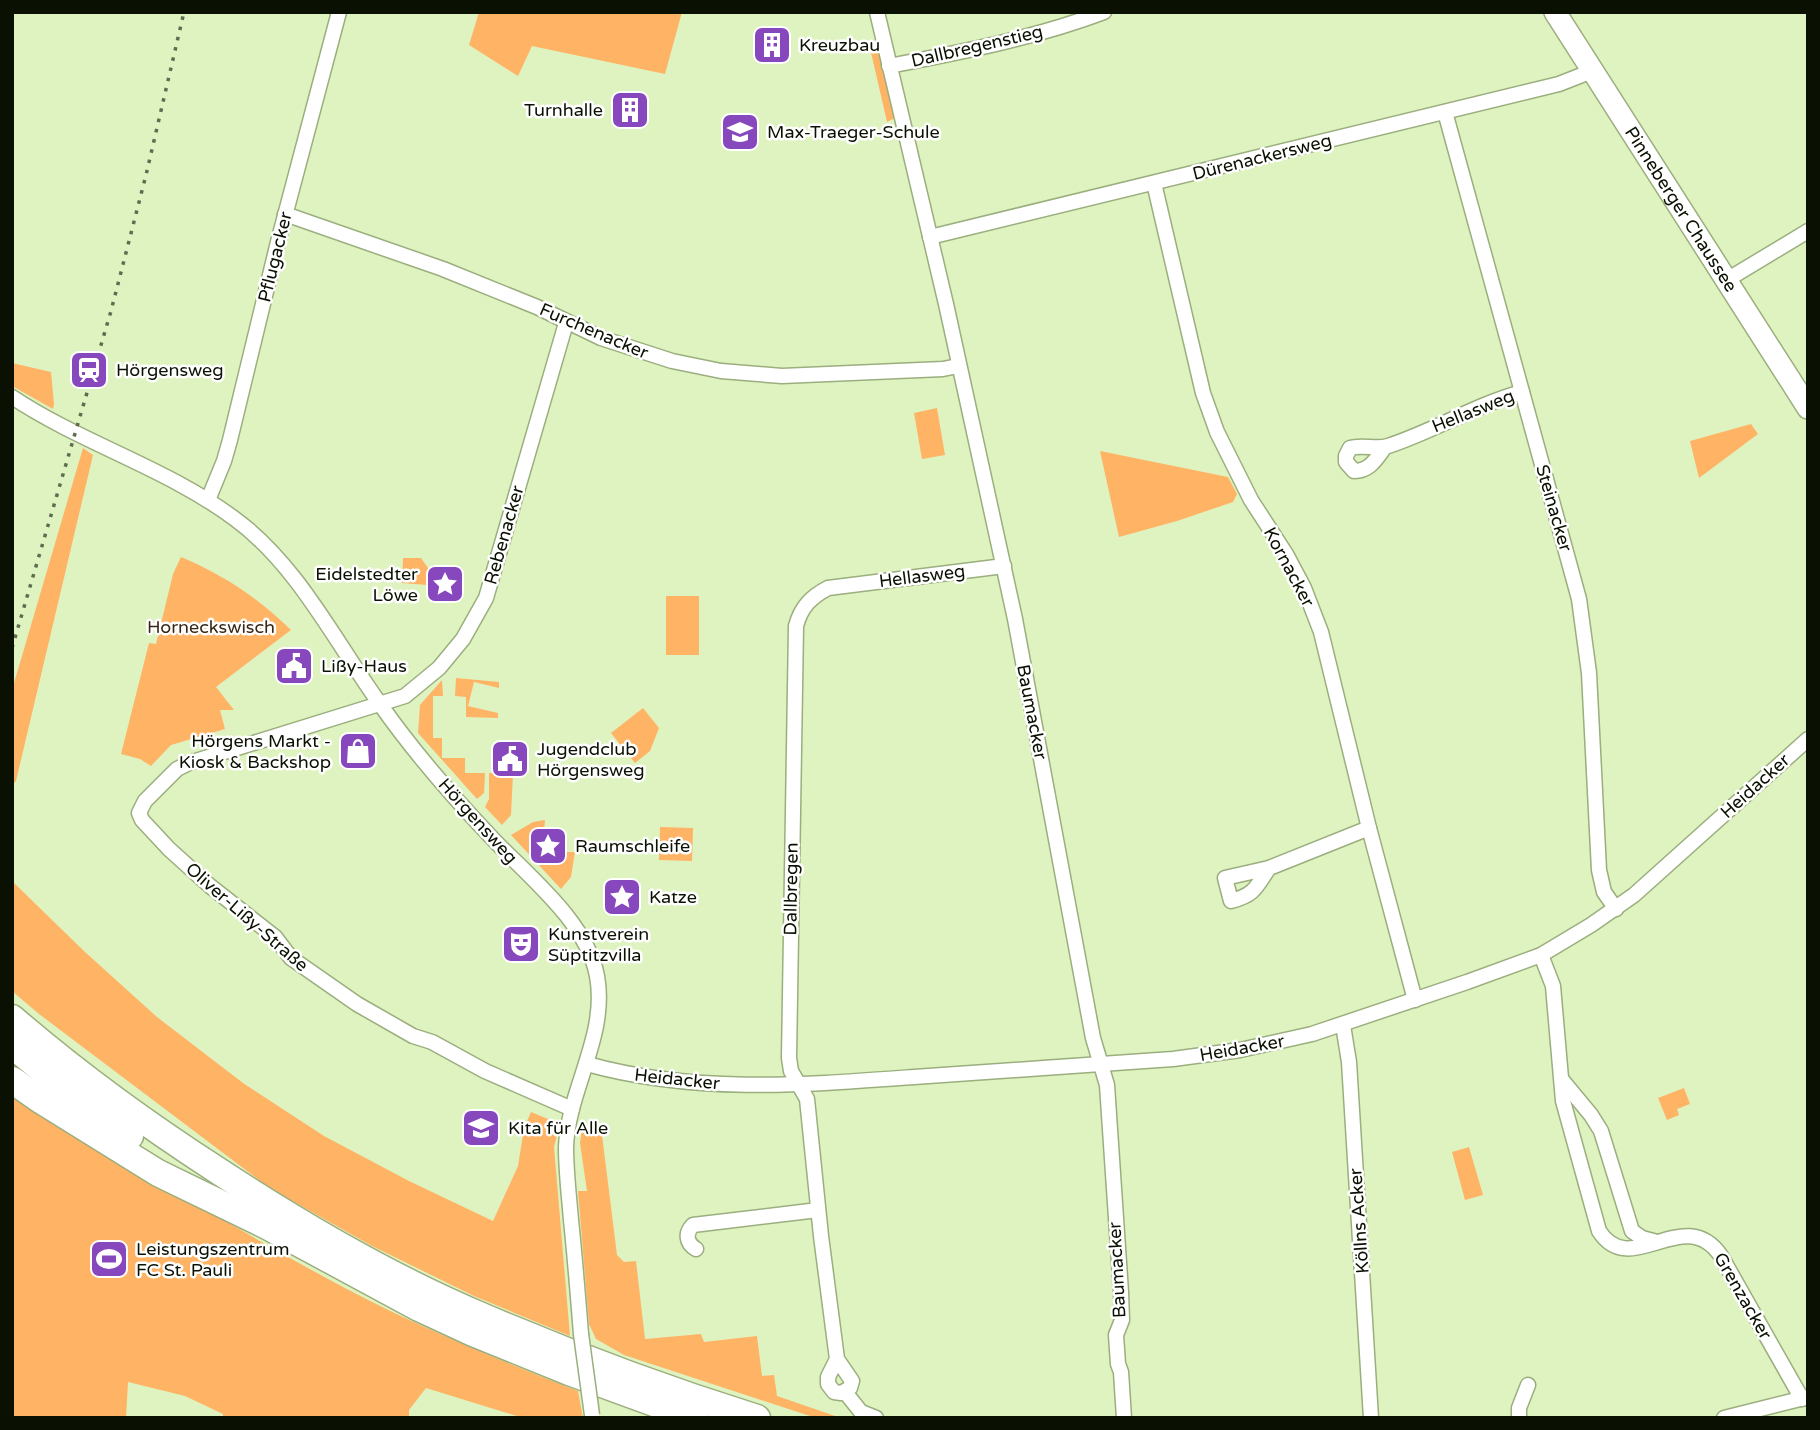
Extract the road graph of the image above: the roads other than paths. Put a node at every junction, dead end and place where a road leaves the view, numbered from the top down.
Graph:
1 (339, 12) edge
2 (877, 12) edge
3 (1104, 12) edge
4 (1555, 12) edge
5 (889, 66) junction
6 (1592, 71) junction
7 (1445, 112) junction
8 (1154, 183) junction
9 (285, 214) junction
10 (1808, 231) edge
11 (930, 237) junction
12 (1725, 281) junction
13 (566, 323) junction
14 (958, 366) junction
15 (1522, 392) junction
16 (12, 397) edge
17 (1808, 408) edge
18 (1385, 447) dead end
19 (208, 500) junction
20 (1004, 566) junction
21 (839, 585) joint
22 (380, 705) junction
23 (1808, 739) edge
24 (1368, 828) junction
25 (1269, 868) dead end
26 (1616, 909) junction
27 (1541, 955) junction
28 (1415, 1000) junction
29 (12, 1018) edge
30 (1343, 1025) junction
31 (12, 1045) edge
32 (587, 1064) junction
33 (1101, 1064) junction
34 (12, 1080) edge
35 (1561, 1080) junction
36 (799, 1084) junction
37 (572, 1108) junction
38 (818, 1210) junction
39 (267, 1226) junction
40 (1657, 1242) junction
41 (696, 1249) dead end
42 (837, 1359) junction
43 (1528, 1385) dead end
44 (845, 1392) junction
45 (1805, 1398) edge
46 (592, 1416) edge
47 (695, 1418) edge
48 (757, 1418) edge
49 (876, 1418) edge
50 (1124, 1418) edge
51 (1371, 1418) edge
52 (1519, 1418) edge
53 (1724, 1418) edge

1 - 9 street, Pflugacker
2 - 5 street, Baumacker
3 - 5 street, Dallbregenstieg
4 - 6 main road, Pinneberger Chaussee
5 - 11 street, Baumacker
6 - 7 street, Dürenackersweg
6 - 12 main road, Pinneberger Chaussee
7 - 8 street, Dürenackersweg
7 - 15 street, Steinacker
8 - 11 street, Dürenackersweg
8 - 24 street, Kornacker
9 - 13 street, Furchenacker
9 - 19 street, Pflugacker
10 - 12 street
11 - 14 street, Baumacker
12 - 17 main road, Pinneberger Chaussee
13 - 14 street, Furchenacker
13 - 22 street, Rebenacker
14 - 20 street, Baumacker
15 - 18 street, Hellasweg
15 - 26 street, Steinacker
16 - 19 street, Hörgensweg
19 - 22 street, Hörgensweg
20 - 21 street, Hellasweg
20 - 33 street, Baumacker
21 - 36 street, Dallbregen
22 - 32 street, Hörgensweg
22 - 37 street, Oliver-Lißy-Straße
23 - 26 street, Heidacker
24 - 25 street
24 - 28 street, Kornacker
26 - 27 street, Heidacker
27 - 28 street, Heidacker
27 - 35 street, Grenzacker
28 - 30 street, Heidacker
29 - 48 highway
30 - 33 street, Heidacker
30 - 51 street, Köllns Acker
31 - 39 highway
32 - 36 street, Heidacker
32 - 37 street, Hörgensweg
33 - 36 street, Heidacker
33 - 50 street, Baumacker
34 - 39 highway
35 - 40 street
35 - 40 street, Grenzacker
36 - 38 street, Dallbregen
37 - 46 street, Hörgensweg, bridge
38 - 41 street
38 - 42 street, Dallbregen
39 - 47 highway
40 - 45 street, Grenzacker
42 - 44 street, Dallbregen
42 - 44 street, Dallbregen
43 - 52 street
44 - 49 street, Dallbregen
45 - 53 street

